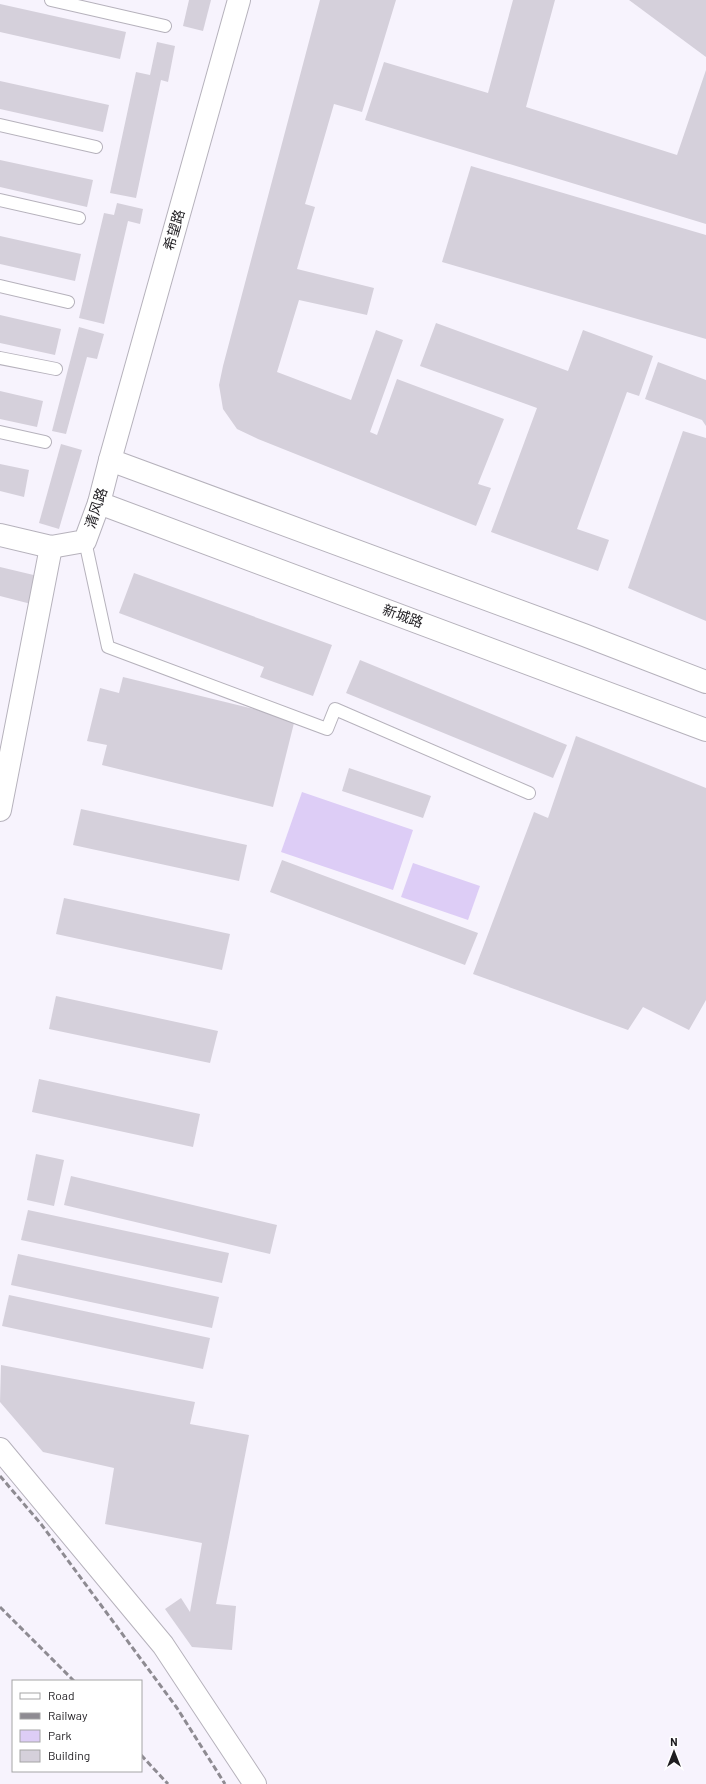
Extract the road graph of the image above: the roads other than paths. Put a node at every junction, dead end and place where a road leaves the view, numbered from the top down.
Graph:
1 (51, 0) edge
2 (239, 0) edge
3 (165, 26) dead end
4 (0, 125) edge
5 (96, 147) dead end
6 (0, 200) edge
7 (79, 218) dead end
8 (0, 286) edge
9 (68, 302) dead end
10 (0, 358) edge
11 (56, 370) dead end
12 (0, 432) edge
13 (45, 442) dead end
14 (110, 460) junction
15 (99, 503) junction
16 (0, 535) edge
17 (85, 541) junction
18 (50, 547) junction
19 (706, 682) edge
20 (706, 730) edge
21 (529, 793) dead end
22 (0, 810) edge
23 (0, 1449) edge
24 (255, 1784) edge

1 - 3 lane
2 - 14 main road, 希望路
4 - 5 lane
6 - 7 lane
8 - 9 lane
10 - 11 lane
12 - 13 lane
14 - 15 main road, 清风路
14 - 19 main road
15 - 17 main road, 清风路
15 - 20 main road, 新城路
16 - 18 main road, 清风路
17 - 18 main road, 清风路
17 - 21 lane
18 - 22 main road
23 - 24 main road

